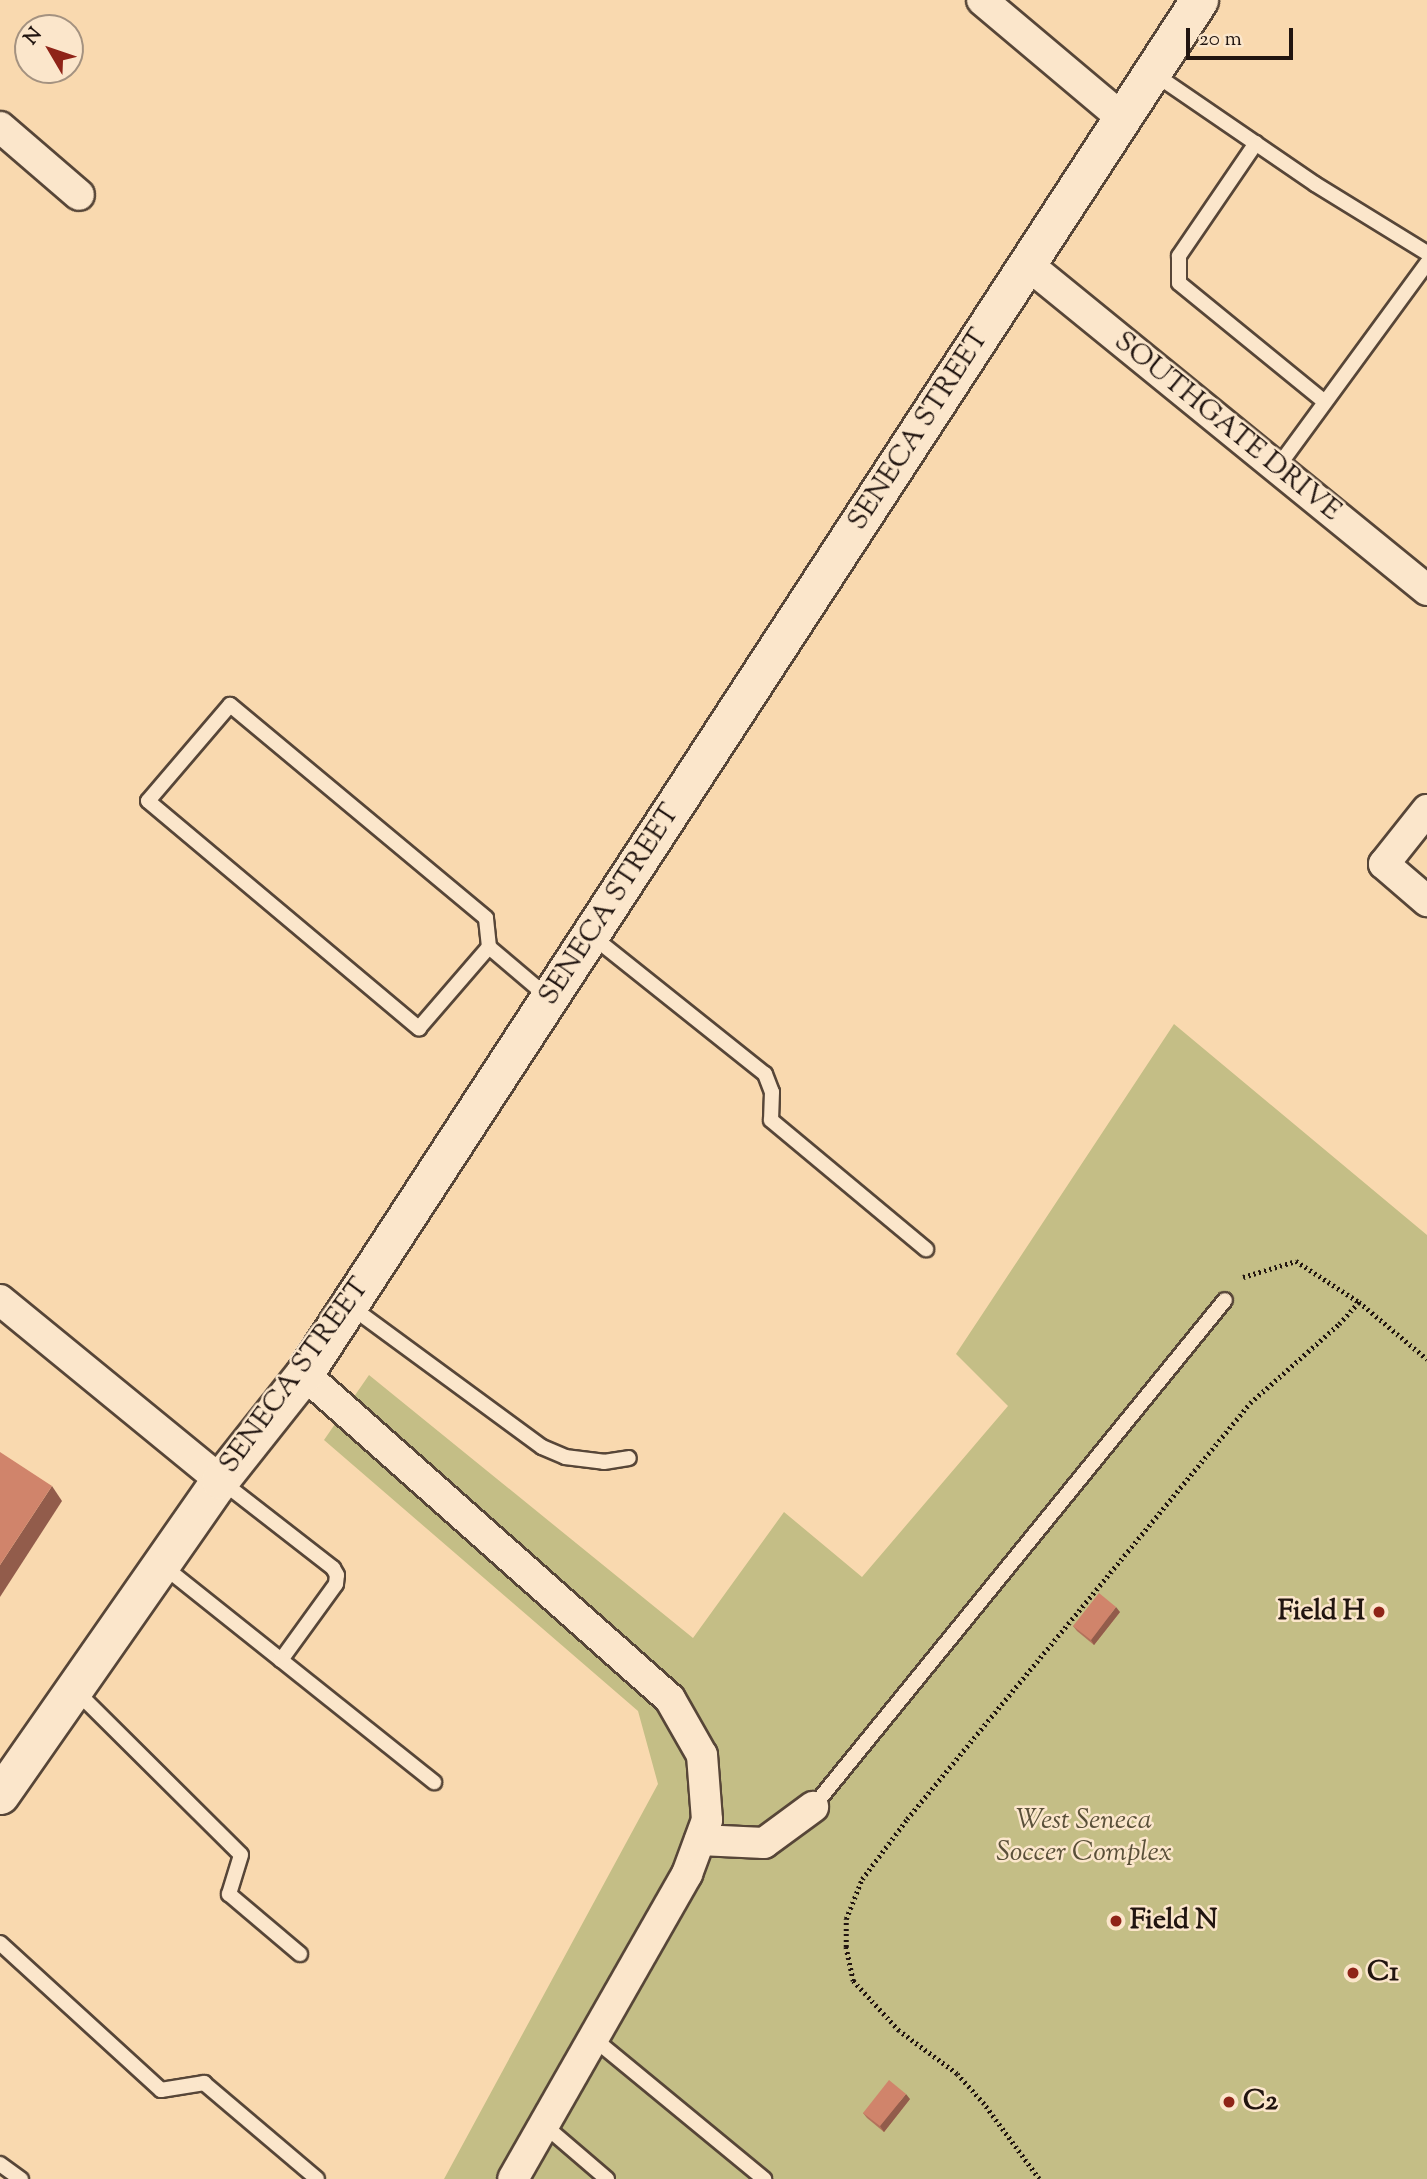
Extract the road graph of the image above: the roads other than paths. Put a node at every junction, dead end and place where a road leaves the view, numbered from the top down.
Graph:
1 (982, 0) edge
2 (1198, 0) edge
3 (1152, 72) junction
4 (1122, 118) junction
5 (0, 127) edge
6 (1256, 143) junction
7 (79, 195) dead end
8 (1427, 253) edge
9 (1427, 263) edge
10 (1027, 264) junction
11 (1325, 402) junction
12 (1277, 468) junction
13 (1427, 590) edge
14 (1427, 810) edge
15 (1427, 901) edge
16 (590, 935) junction
17 (489, 947) junction
18 (549, 998) junction
19 (926, 1249) dead end
20 (0, 1300) edge
21 (1225, 1300) dead end
22 (349, 1305) junction
23 (304, 1374) junction
24 (629, 1458) dead end
25 (220, 1480) junction
26 (161, 1564) junction
27 (281, 1660) junction
28 (73, 1688) junction
29 (434, 1782) dead end
30 (0, 1795) edge
31 (813, 1807) joint
32 (699, 1840) junction
33 (0, 1943) edge
34 (300, 1954) dead end
35 (593, 2038) junction
36 (544, 2125) junction
37 (0, 2164) edge
38 (21, 2179) edge
39 (317, 2179) edge
40 (513, 2179) edge
41 (607, 2179) edge
42 (764, 2179) edge

1 - 4 street
2 - 3 street, SENECA STREET
3 - 4 street, SENECA STREET
3 - 6 lane
4 - 10 street, SENECA STREET
5 - 7 street
6 - 8 lane
6 - 11 lane
9 - 11 lane
10 - 12 street, SOUTHGATE DRIVE
10 - 16 street, SENECA STREET
11 - 12 lane
12 - 13 street, SOUTHGATE DRIVE
14 - 15 street
16 - 18 street, SENECA STREET
16 - 19 lane
17 - 17 lane
17 - 18 lane
18 - 22 street, SENECA STREET
20 - 25 street
21 - 31 lane
22 - 23 street, SENECA STREET
22 - 24 lane
23 - 25 street, SENECA STREET
23 - 32 street
25 - 26 street, SENECA STREET
25 - 27 lane
26 - 27 lane
26 - 28 street, SENECA STREET
27 - 29 lane
28 - 30 street, SENECA STREET
28 - 34 lane
31 - 32 street
32 - 35 street
33 - 39 lane
35 - 36 street
35 - 42 lane
36 - 40 street
36 - 41 lane
37 - 38 lane

